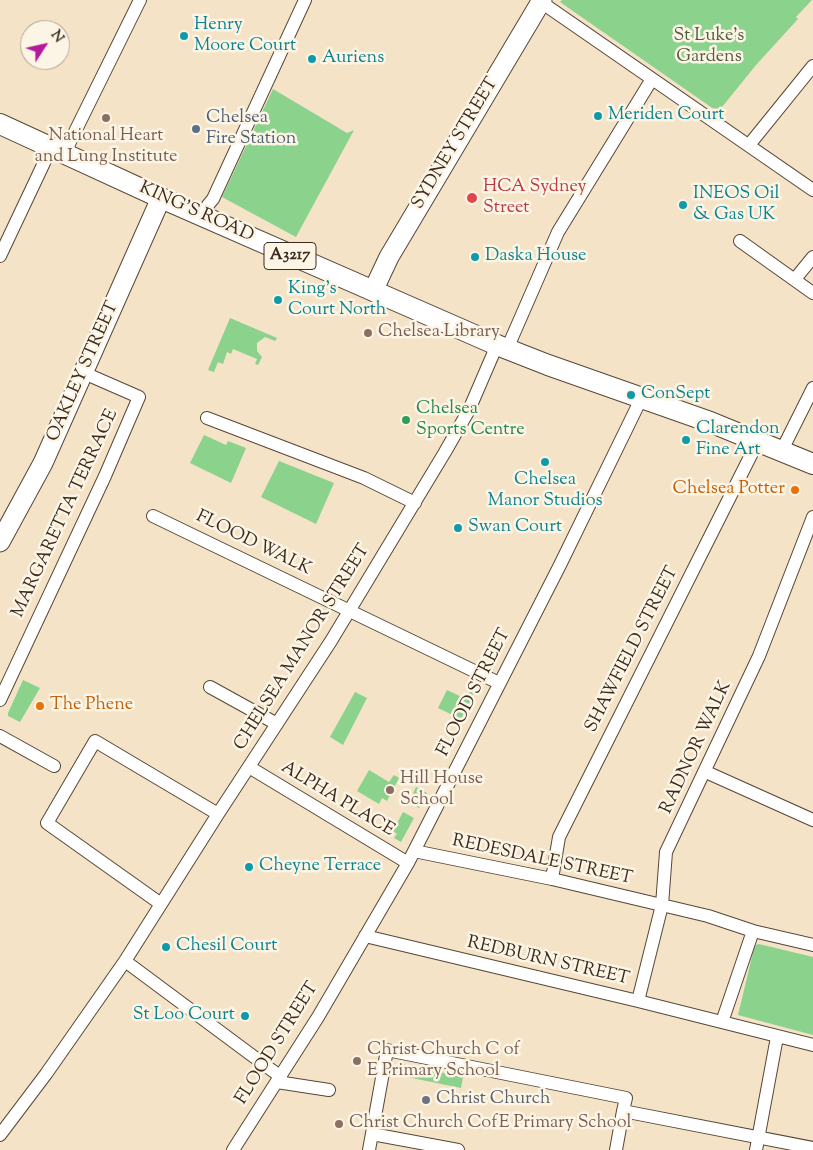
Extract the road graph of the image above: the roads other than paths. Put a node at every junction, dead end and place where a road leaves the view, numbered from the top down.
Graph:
1 (140, 0) edge
2 (306, 0) edge
3 (540, 1) edge
4 (813, 66) edge
5 (652, 79) junction
6 (0, 124) edge
7 (749, 145) junction
8 (58, 151) junction
9 (813, 190) edge
10 (161, 198) junction
11 (203, 217) junction
12 (740, 241) dead end
13 (0, 256) edge
14 (813, 257) edge
15 (795, 279) junction
16 (373, 291) junction
17 (813, 293) edge
18 (502, 347) junction
19 (84, 373) junction
20 (813, 388) edge
21 (642, 398) junction
22 (207, 418) dead end
23 (758, 440) junction
24 (782, 450) junction
25 (813, 464) edge
26 (415, 502) junction
27 (153, 516) dead end
28 (813, 518) edge
29 (0, 542) edge
30 (350, 610) junction
31 (499, 683) junction
32 (210, 687) dead end
33 (0, 700) edge
34 (277, 724) junction
35 (0, 736) edge
36 (54, 766) dead end
37 (248, 767) junction
38 (706, 772) junction
39 (218, 814) junction
40 (813, 820) edge
41 (411, 857) junction
42 (552, 878) junction
43 (161, 904) junction
44 (662, 905) junction
45 (753, 931) junction
46 (365, 936) junction
47 (813, 945) edge
48 (125, 961) junction
49 (638, 1001) junction
50 (722, 1022) junction
51 (777, 1036) junction
52 (813, 1045) edge
53 (279, 1079) junction
54 (329, 1090) dead end
55 (623, 1111) junction
56 (372, 1134) junction
57 (0, 1135) edge
58 (757, 1144) edge
59 (813, 1148) edge
60 (234, 1150) edge
61 (369, 1150) edge
62 (458, 1150) edge
63 (616, 1150) edge

1 - 8 street
2 - 11 street
3 - 5 street
3 - 16 main road, SYDNEY STREET
4 - 7 street
5 - 7 street
5 - 18 street, CHELSEA MANOR STREET
6 - 8 main road, KING'S ROAD / A3217
7 - 9 street
8 - 10 main road, KING'S ROAD / A3217
8 - 13 street
10 - 11 main road, KING'S ROAD / A3217
10 - 19 main road, OAKLEY STREET
11 - 16 main road, KING'S ROAD / A3217
12 - 15 street
14 - 15 street
15 - 17 street
16 - 18 main road, KING'S ROAD / A3217
18 - 21 main road, KING'S ROAD / A3217
18 - 26 street, CHELSEA MANOR STREET
19 - 29 main road, OAKLEY STREET
19 - 33 street, MARGARETTA TERRACE
20 - 24 street
21 - 23 main road, KING'S ROAD / A3217
21 - 31 street, FLOOD STREET
22 - 26 street
23 - 24 main road, KING'S ROAD / A3217
23 - 42 street, SHAWFIELD STREET
24 - 25 main road, KING'S ROAD / A3217
26 - 30 street, CHELSEA MANOR STREET
27 - 30 street, FLOOD WALK
28 - 38 street, RADNOR WALK
30 - 31 street, FLOOD WALK
30 - 34 street, CHELSEA MANOR STREET
31 - 41 street, FLOOD STREET
32 - 34 street
34 - 37 street, CHELSEA MANOR STREET
35 - 36 street
37 - 39 street, CHELSEA MANOR STREET
37 - 41 street, ALPHA PLACE
38 - 40 street
38 - 44 street, RADNOR WALK
39 - 43 street, CHELSEA MANOR STREET
39 - 43 street
41 - 42 street, REDESDALE STREET
41 - 46 street, FLOOD STREET
42 - 44 street, REDESDALE STREET
43 - 48 street, CHELSEA MANOR STREET
44 - 45 street, REDESDALE STREET
44 - 49 street, RADNOR WALK
45 - 47 street, REDESDALE STREET
45 - 50 street
46 - 49 street, REDBURN STREET
46 - 53 street, FLOOD STREET
48 - 53 street
48 - 57 street, CHELSEA MANOR STREET
49 - 50 street, REDBURN STREET
50 - 51 street, REDBURN STREET
51 - 52 street, REDBURN STREET
51 - 58 street
53 - 54 street
53 - 60 street, FLOOD STREET
55 - 56 street
55 - 58 street
55 - 63 street
56 - 61 street
56 - 62 street
58 - 59 street

